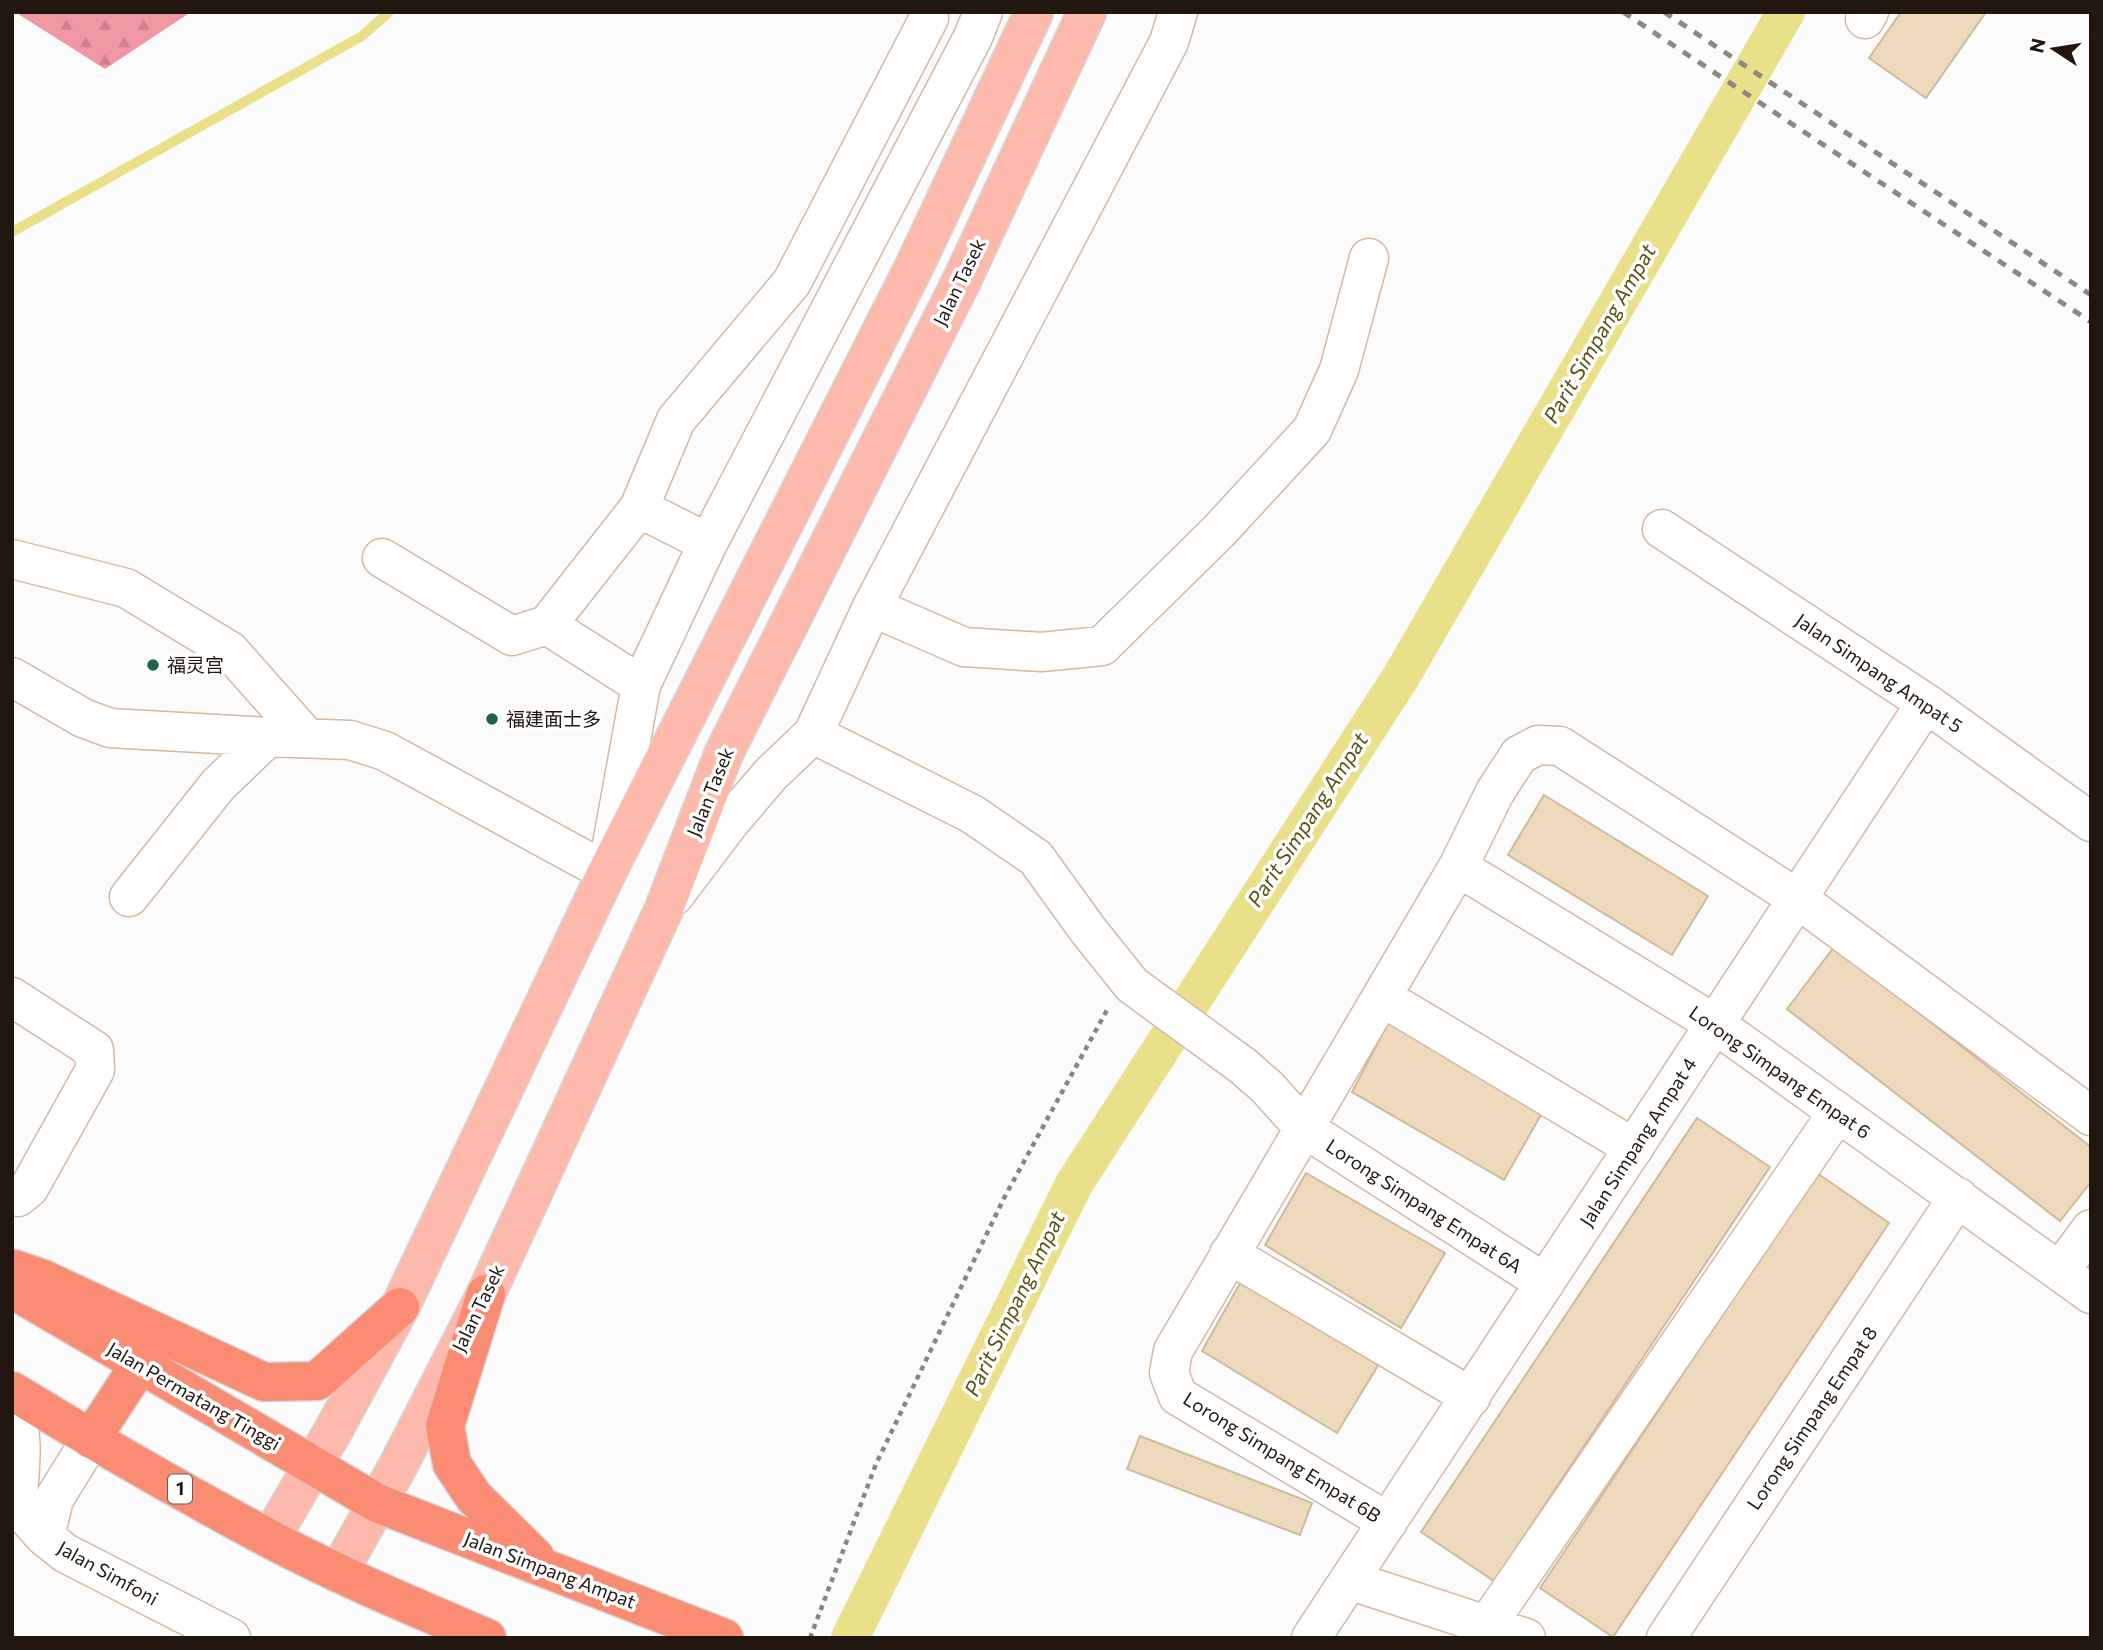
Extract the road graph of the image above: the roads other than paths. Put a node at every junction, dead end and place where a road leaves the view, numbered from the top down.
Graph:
1 (1034, 12) edge
2 (1087, 12) edge
3 (1178, 12) edge
4 (922, 15) edge
5 (978, 25) edge
6 (1369, 258) dead end
7 (639, 508) junction
8 (1662, 529) dead end
9 (708, 543) junction
10 (382, 558) dead end
11 (12, 559) edge
12 (872, 607) junction
13 (547, 625) junction
14 (12, 677) edge
15 (641, 685) junction
16 (1926, 703) junction
17 (813, 734) junction
18 (268, 737) junction
19 (307, 738) junction
20 (2091, 822) edge
21 (1458, 867) junction
22 (607, 872) junction
23 (129, 897) dead end
24 (1798, 899) junction
25 (664, 909) junction
26 (12, 997) edge
27 (1382, 997) junction
28 (1715, 1024) junction
29 (1838, 1112) junction
30 (2091, 1116) edge
31 (1304, 1128) junction
32 (1634, 1148) junction
33 (15, 1195) edge
34 (1958, 1197) junction
35 (2091, 1229) edge
36 (1229, 1254) junction
37 (12, 1268) edge
38 (2060, 1271) junction
39 (1545, 1283) junction
40 (12, 1289) edge
41 (486, 1294) junction
42 (2091, 1294) edge
43 (400, 1307) junction
44 (140, 1364) junction
45 (12, 1391) edge
46 (1471, 1396) junction
47 (12, 1413) edge
48 (91, 1439) junction
49 (312, 1465) junction
50 (377, 1503) junction
51 (1388, 1522) junction
52 (45, 1537) junction
53 (270, 1539) junction
54 (547, 1568) junction
55 (338, 1573) junction
56 (1349, 1580) junction
57 (1487, 1625) junction
58 (226, 1637) edge
59 (487, 1638) edge
60 (724, 1638) edge
61 (1311, 1638) edge
62 (1527, 1638) edge
63 (1666, 1638) edge

1 - 22 main road
2 - 25 main road, Jalan Tasek
3 - 12 street
4 - 5 street
4 - 7 street
5 - 9 street
6 - 12 street
7 - 9 street
7 - 13 street
8 - 16 street, Jalan Simpang Ampat 5
9 - 15 street
10 - 13 street
11 - 19 street
12 - 17 street
13 - 15 street
14 - 18 street
15 - 22 street
16 - 20 street, Jalan Simpang Ampat 5
16 - 24 street, Jalan Simpang Ampat 4
17 - 25 street
17 - 31 street, Lorong Simpang Empat 6A
18 - 19 street
18 - 23 street
19 - 22 street
21 - 24 street
21 - 27 street
21 - 28 street, Lorong Simpang Empat 6
22 - 43 main road
24 - 28 street, Jalan Simpang Ampat 4
24 - 30 street
25 - 41 main road, Jalan Tasek
26 - 33 street
27 - 31 street
27 - 32 street
28 - 29 street, Lorong Simpang Empat 6
28 - 32 street, Jalan Simpang Ampat 4
29 - 34 street, Lorong Simpang Empat 6
29 - 57 street
31 - 36 street
31 - 39 street, Lorong Simpang Empat 6A
32 - 39 street, Jalan Simpang Ampat 4
34 - 38 street, Lorong Simpang Empat 6
34 - 63 street, Lorong Simpang Empat 8
35 - 38 street
36 - 46 street
36 - 51 street, Lorong Simpang Empat 6B
37 - 43 highway
38 - 42 street, Lorong Simpang Empat 6
39 - 46 street, Jalan Simpang Ampat 4
40 - 44 highway, Jalan Permatang Tinggi
41 - 50 main road, Jalan Tasek
41 - 54 highway
43 - 49 main road
44 - 48 highway
44 - 49 highway, Jalan Permatang Tinggi
45 - 48 highway, 1
46 - 51 street, Jalan Simpang Ampat 4
47 - 52 street
48 - 52 street, Jalan Simfoni
48 - 53 highway, 1
49 - 50 highway, Jalan Permatang Tinggi
49 - 53 main road
50 - 54 highway, Jalan Simpang Ampat
50 - 55 main road, Jalan Tasek
51 - 56 street, Jalan Simpang Ampat 4
52 - 58 street, Jalan Simfoni
53 - 55 highway, 1
54 - 60 highway, Jalan Simpang Ampat
55 - 59 highway, 1
56 - 57 street
56 - 61 street, Jalan Simpang Ampat 4
57 - 62 street

